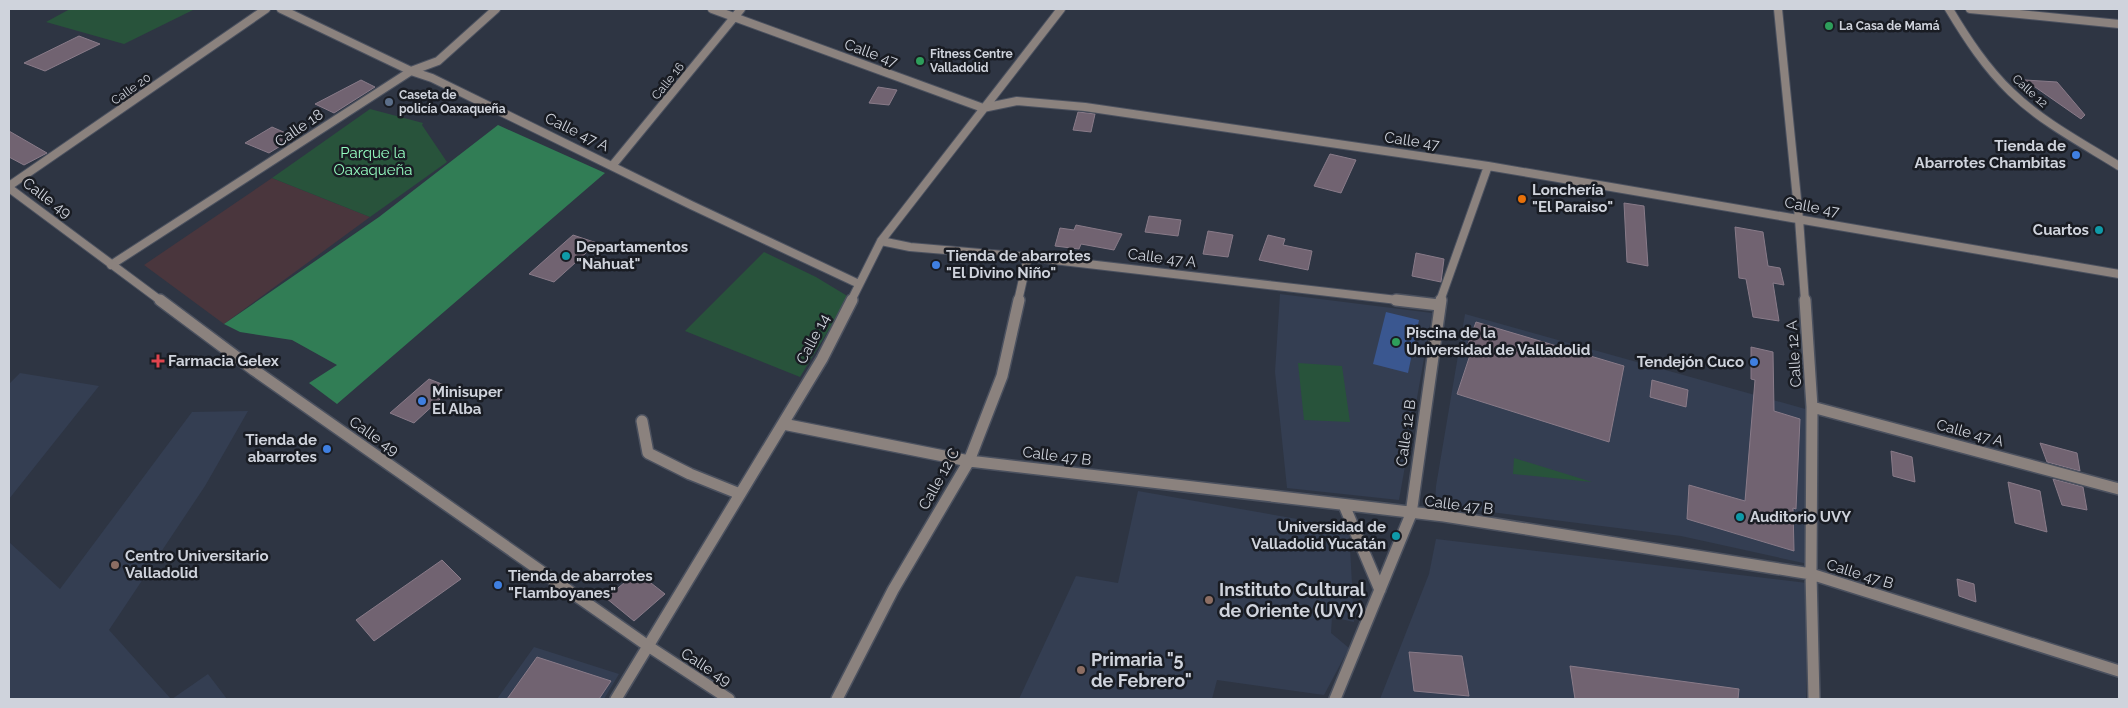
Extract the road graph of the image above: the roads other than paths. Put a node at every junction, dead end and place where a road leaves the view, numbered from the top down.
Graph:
1 (266, 9) edge
2 (281, 9) edge
3 (496, 9) edge
4 (712, 9) edge
5 (740, 9) edge
6 (1061, 9) edge
7 (1778, 9) edge
8 (1949, 9) edge
9 (1970, 9) edge
10 (734, 18) junction
11 (2119, 24) edge
12 (410, 71) junction
13 (991, 98) junction
14 (1017, 101) junction
15 (983, 108) junction
16 (612, 166) junction
17 (1488, 166) junction
18 (2119, 166) edge
19 (9, 187) edge
20 (1800, 219) junction
21 (881, 241) junction
22 (1028, 257) junction
23 (112, 265) junction
24 (2119, 274) edge
25 (859, 284) junction
26 (1439, 305) junction
27 (1812, 407) junction
28 (642, 421) dead end
29 (783, 424) junction
30 (969, 461) junction
31 (2119, 489) edge
32 (740, 494) junction
33 (1344, 505) junction
34 (1411, 514) junction
35 (1811, 574) junction
36 (1380, 590) junction
37 (648, 646) junction
38 (2119, 671) edge
39 (616, 699) edge
40 (729, 699) edge
41 (837, 699) edge
42 (1335, 699) edge
43 (1814, 699) edge

1 - 19 street, Calle 20
2 - 12 street, Calle 47 A
3 - 12 street, Calle 18
4 - 10 street, Calle 47
5 - 10 street, Calle 16
6 - 13 street, Calle 14
7 - 20 street, Calle 12 A
8 - 18 street, Calle 12
9 - 11 street
10 - 15 street, Calle 47
10 - 16 street, Calle 16
12 - 16 street, Calle 47 A
12 - 23 street, Calle 18
13 - 14 street
13 - 15 street, Calle 14
14 - 15 street, Calle 47
14 - 17 street, Calle 47
15 - 21 street, Calle 14
16 - 25 street, Calle 47 A
17 - 20 street, Calle 47
17 - 26 street, Calle 12 B
19 - 23 street, Calle 49
20 - 24 street, Calle 47
20 - 27 street, Calle 12 A
21 - 22 street, Calle 47 A
21 - 25 street, Calle 14
22 - 26 street, Calle 47 A
22 - 30 street, Calle 12 C
23 - 37 street, Calle 49
25 - 29 street, Calle 14
26 - 34 street, Calle 12 B
27 - 31 street, Calle 47 A
27 - 35 street, Calle 12 A
28 - 32 street
29 - 30 street, Calle 47 B
29 - 32 street, Calle 14
30 - 33 street, Calle 47 B
30 - 41 street, Calle 12 C
32 - 37 street, Calle 14
33 - 34 street, Calle 47 B
33 - 36 street
34 - 35 street, Calle 47 B
34 - 36 street, Calle 12 B
35 - 38 street, Calle 47 B
35 - 43 street, Calle 12 A
36 - 42 street, Calle 12 B
37 - 39 street, Calle 14
37 - 40 street, Calle 49

